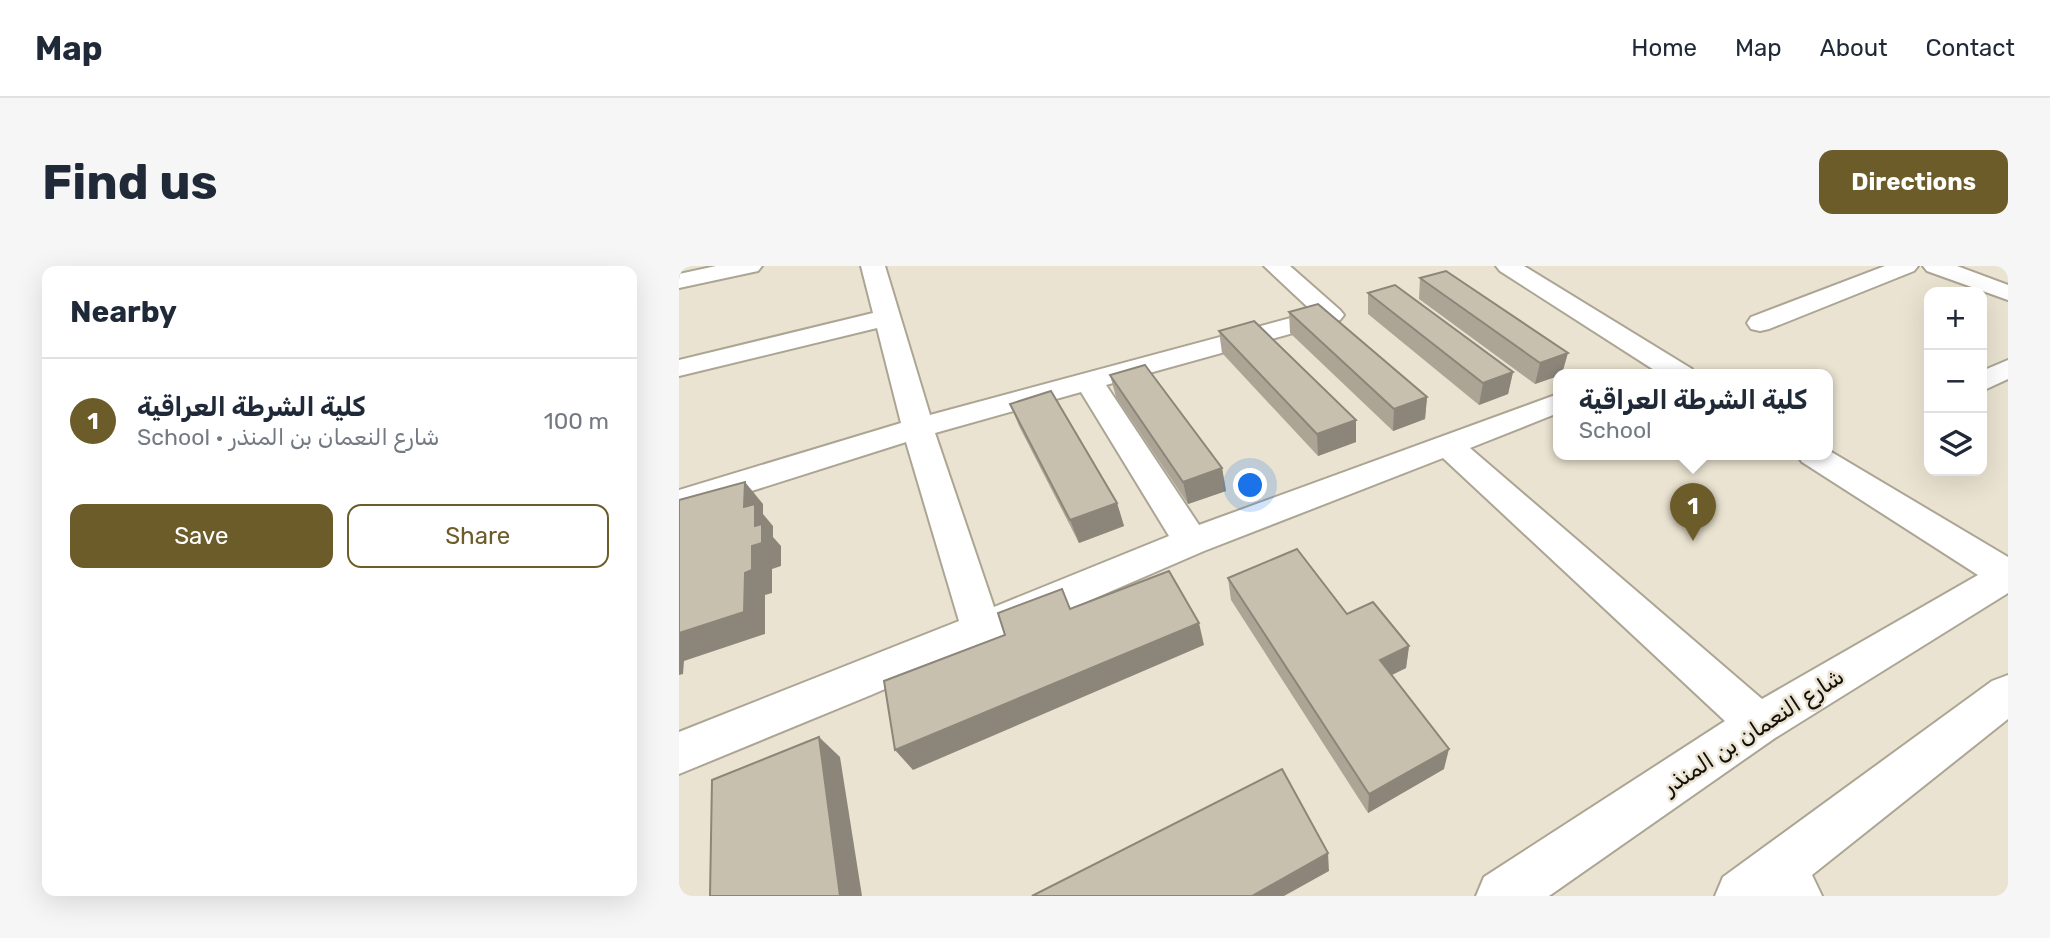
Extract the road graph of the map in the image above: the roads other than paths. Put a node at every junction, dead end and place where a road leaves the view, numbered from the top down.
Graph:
1 (750, 266) edge
2 (873, 266) edge
3 (1276, 266) edge
4 (1508, 266) edge
5 (1906, 266) edge
6 (1935, 266) edge
7 (679, 281) edge
8 (2008, 293) edge
9 (885, 318) junction
10 (1760, 323) dead end
11 (679, 368) edge
12 (2008, 368) edge
13 (1672, 369) edge
14 (1987, 379) edge
15 (1088, 380) junction
16 (1553, 405) edge
17 (918, 428) junction
18 (1448, 445) junction
19 (1821, 460) edge
20 (679, 502) edge
21 (1191, 541) junction
22 (2008, 575) edge
23 (981, 628) junction
24 (2008, 694) edge
25 (1759, 724) junction
26 (679, 753) edge
27 (1770, 888) edge
28 (1503, 896) edge

1 - 7 street
2 - 9 street
3 - 15 street
4 - 13 street
5 - 10 street
6 - 8 street
9 - 11 street
9 - 17 street
12 - 14 street
15 - 17 street
15 - 21 street
16 - 18 street
17 - 20 street
17 - 23 street
18 - 21 street
18 - 25 street
19 - 22 street
21 - 23 street
22 - 25 street, شارع النعمان بن المنذر
23 - 26 street
24 - 27 street
25 - 28 street, شارع النعمان بن المنذر

